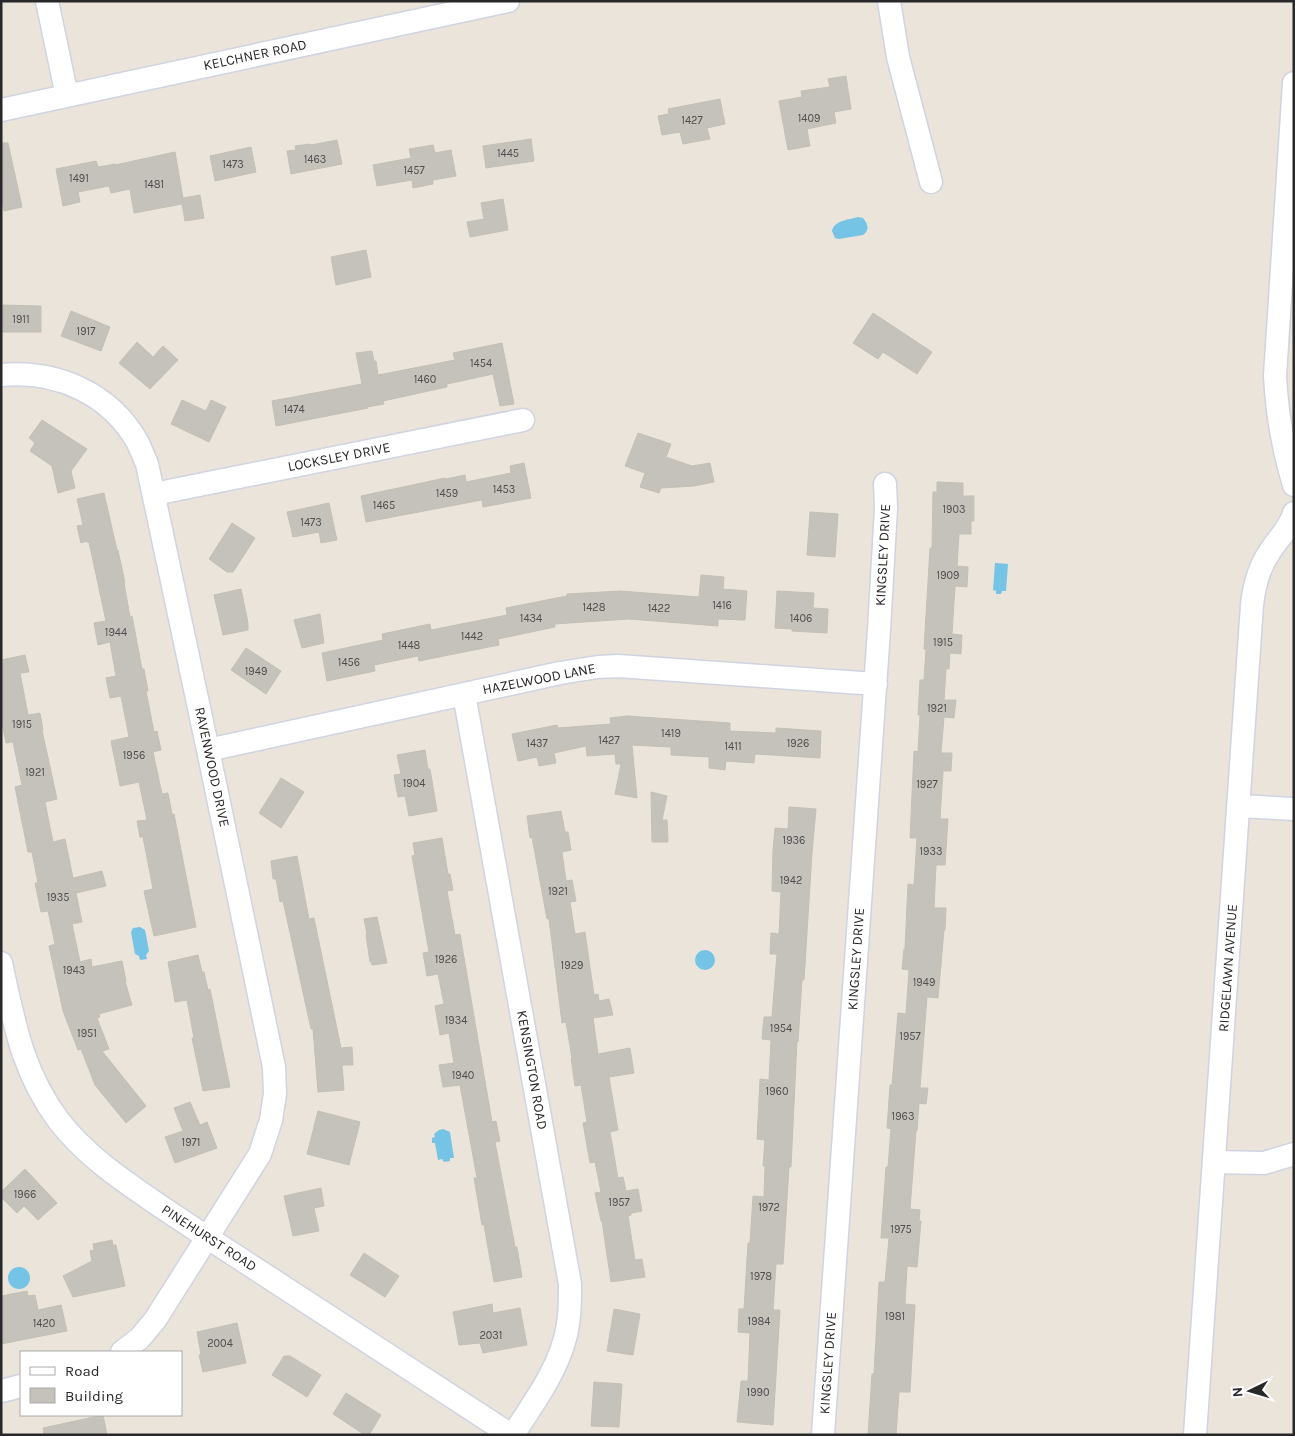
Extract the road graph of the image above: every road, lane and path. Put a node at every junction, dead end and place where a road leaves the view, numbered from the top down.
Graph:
1 (47, 1) edge
2 (508, 1) edge
3 (890, 1) edge
4 (1294, 83) edge
5 (66, 96) junction
6 (1, 110) edge
7 (931, 182) dead end
8 (1, 375) edge
9 (523, 420) dead end
10 (885, 484) dead end
11 (1294, 485) edge
12 (154, 494) junction
13 (1294, 513) edge
14 (876, 684) junction
15 (464, 694) junction
16 (208, 750) junction
17 (1239, 806) junction
18 (1294, 809) edge
19 (1, 963) edge
20 (1294, 1154) edge
21 (1214, 1162) junction
22 (207, 1237) junction
23 (123, 1351) edge
24 (20, 1386) edge
25 (1, 1391) edge
26 (512, 1435) edge
27 (823, 1435) edge
28 (1195, 1435) edge

1 - 5 street
2 - 5 street, KELCHNER ROAD
3 - 7 street
4 - 11 street
5 - 6 street, KELCHNER ROAD
8 - 12 street, RAVENWOOD DRIVE
9 - 12 street, LOCKSLEY DRIVE
10 - 14 street, KINGSLEY DRIVE
12 - 16 street, RAVENWOOD DRIVE
13 - 17 street, RIDGELAWN AVENUE
14 - 15 street, HAZELWOOD LANE
14 - 27 street, KINGSLEY DRIVE
15 - 16 street, HAZELWOOD LANE
15 - 26 street, KENSINGTON ROAD
16 - 22 street, RAVENWOOD DRIVE
17 - 18 street
17 - 21 street, RIDGELAWN AVENUE
19 - 22 street, PINEHURST ROAD
20 - 21 street
21 - 28 street, RIDGELAWN AVENUE
22 - 23 street, RAVENWOOD DRIVE
22 - 26 street, PINEHURST ROAD
24 - 25 street

